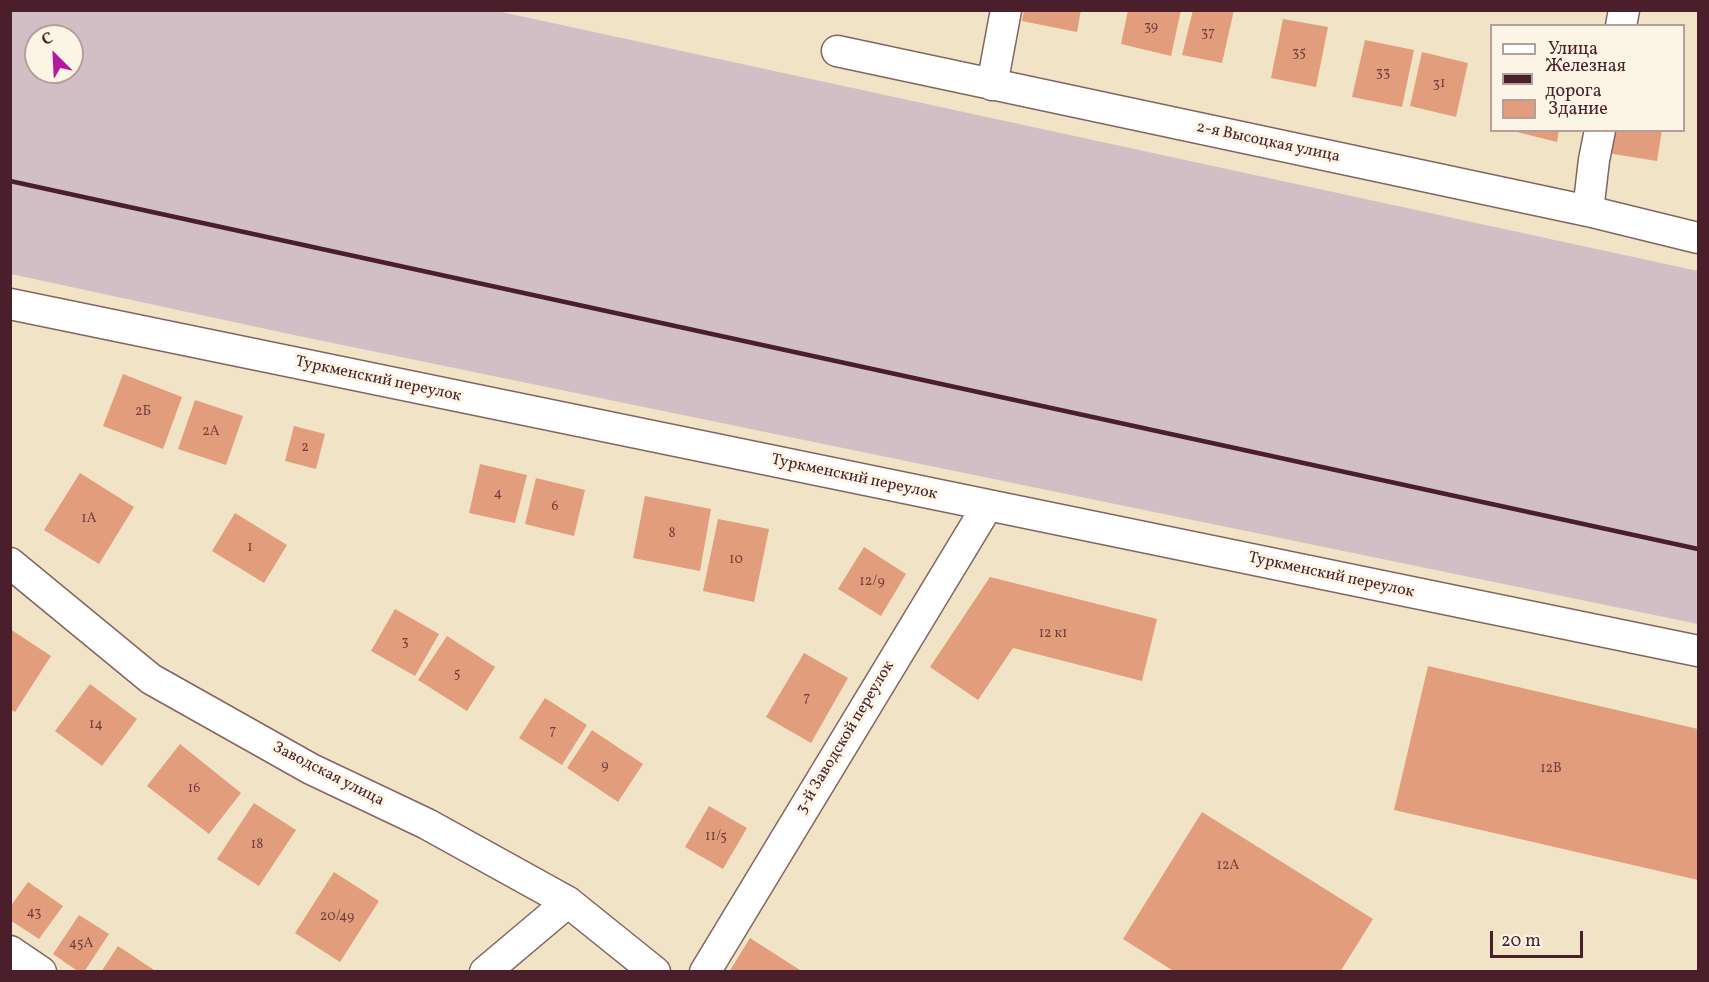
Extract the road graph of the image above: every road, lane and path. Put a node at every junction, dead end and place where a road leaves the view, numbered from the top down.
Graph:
1 (1006, 10) edge
2 (837, 51) dead end
3 (992, 85) junction
4 (1600, 132) edge
5 (1588, 211) junction
6 (1698, 238) edge
7 (10, 304) edge
8 (988, 505) junction
9 (10, 563) edge
10 (1698, 651) edge
11 (568, 902) junction
12 (10, 951) edge
13 (41, 972) edge
14 (485, 972) edge
15 (655, 972) edge
16 (705, 972) edge

1 - 3 street
2 - 3 street, 2-я Высоцкая улица
3 - 5 street, 2-я Высоцкая улица
4 - 5 street
5 - 6 street, 2-я Высоцкая улица
7 - 8 street, Туркменский переулок
8 - 10 street, Туркменский переулок
8 - 16 street, 3-й Заводской переулок
9 - 11 street, Заводская улица
11 - 14 street
11 - 15 street, Заводская улица
12 - 13 street

